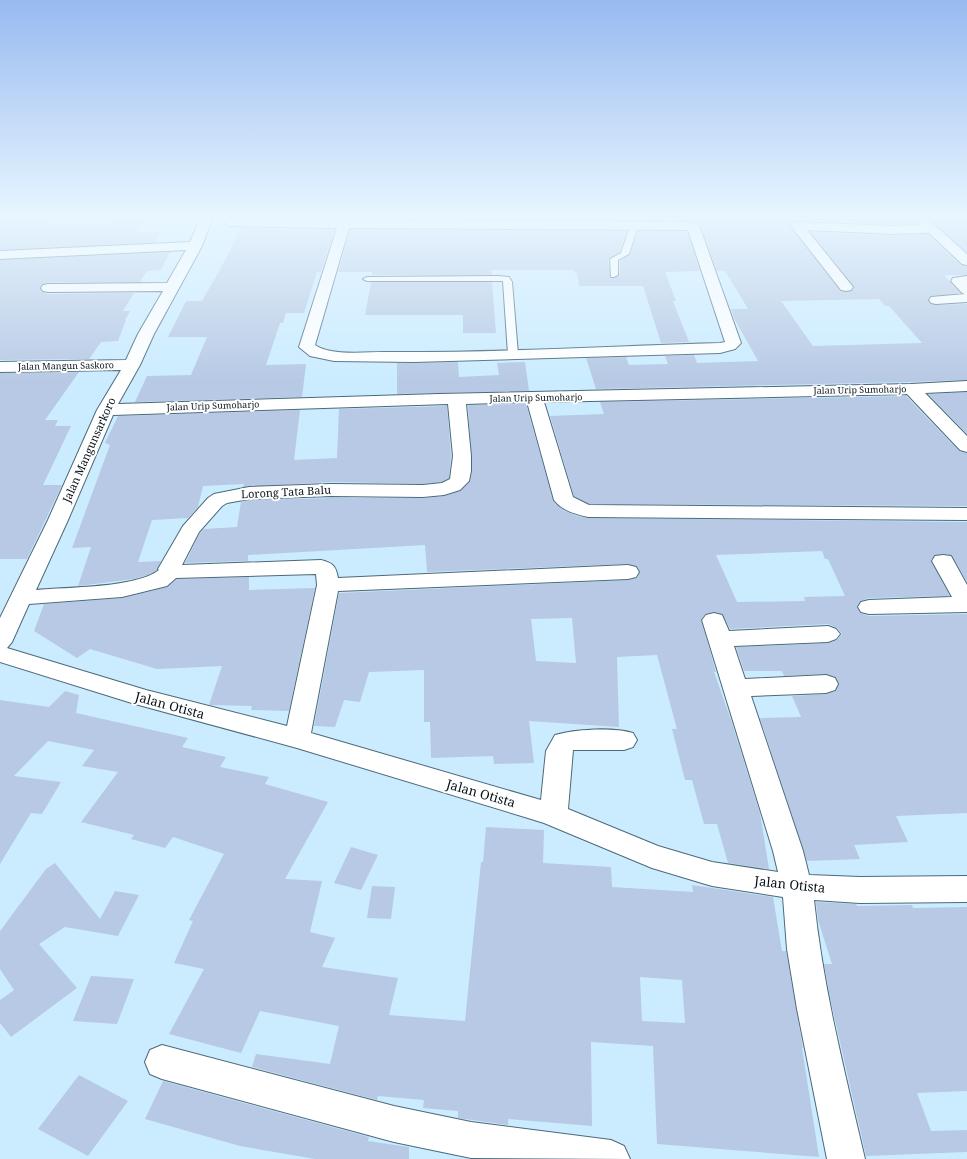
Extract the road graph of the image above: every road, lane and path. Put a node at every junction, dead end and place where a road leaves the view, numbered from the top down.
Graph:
1 (180, 273) edge
2 (329, 273) edge
3 (709, 273) edge
4 (835, 273) edge
5 (367, 279) dead end
6 (967, 280) edge
7 (173, 287) junction
8 (846, 287) dead end
9 (48, 288) dead end
10 (967, 290) edge
11 (967, 298) edge
12 (936, 300) dead end
13 (513, 354) junction
14 (132, 365) junction
15 (0, 367) edge
16 (967, 386) edge
17 (911, 389) junction
18 (534, 398) junction
19 (457, 399) junction
20 (106, 410) junction
21 (967, 446) edge
22 (967, 514) edge
23 (943, 561) dead end
24 (171, 572) junction
25 (628, 572) dead end
26 (328, 585) junction
27 (21, 598) junction
28 (967, 605) edge
29 (869, 607) dead end
30 (828, 634) dead end
31 (0, 642) edge
32 (0, 654) edge
33 (826, 684) dead end
34 (737, 688) junction
35 (298, 738) junction
36 (624, 740) dead end
37 (554, 814) junction
38 (797, 887) junction
39 (967, 888) edge
40 (162, 1062) dead end
41 (612, 1159) edge
42 (846, 1159) edge

1 - 7 street, Jalan Mangunsarkoro
2 - 13 street
3 - 13 street
4 - 8 street
5 - 13 lane
6 - 10 street
7 - 9 street
7 - 14 street, Jalan Mangunsarkoro
11 - 12 street
14 - 15 street, Jalan Mangun Saskoro
14 - 20 street, Jalan Mangunsarkoro
16 - 17 street, Jalan Urip Sumoharjo
17 - 18 street, Jalan Urip Sumoharjo
17 - 21 street
18 - 19 street, Jalan Urip Sumoharjo
18 - 22 street
19 - 20 street, Jalan Urip Sumoharjo
19 - 24 street, Lorong Tata Balu
20 - 27 street, Jalan Mangunsarkoro
23 - 28 street
24 - 26 street
24 - 27 street
25 - 26 street
26 - 35 street
27 - 31 street, Jalan Mangunsarkoro
28 - 29 street
30 - 34 street
32 - 35 street, Jalan Otista
33 - 34 street
34 - 38 street
35 - 37 street, Jalan Otista
36 - 37 street
37 - 38 street, Jalan Otista
38 - 39 street, Jalan Otista
38 - 42 street
40 - 41 street

